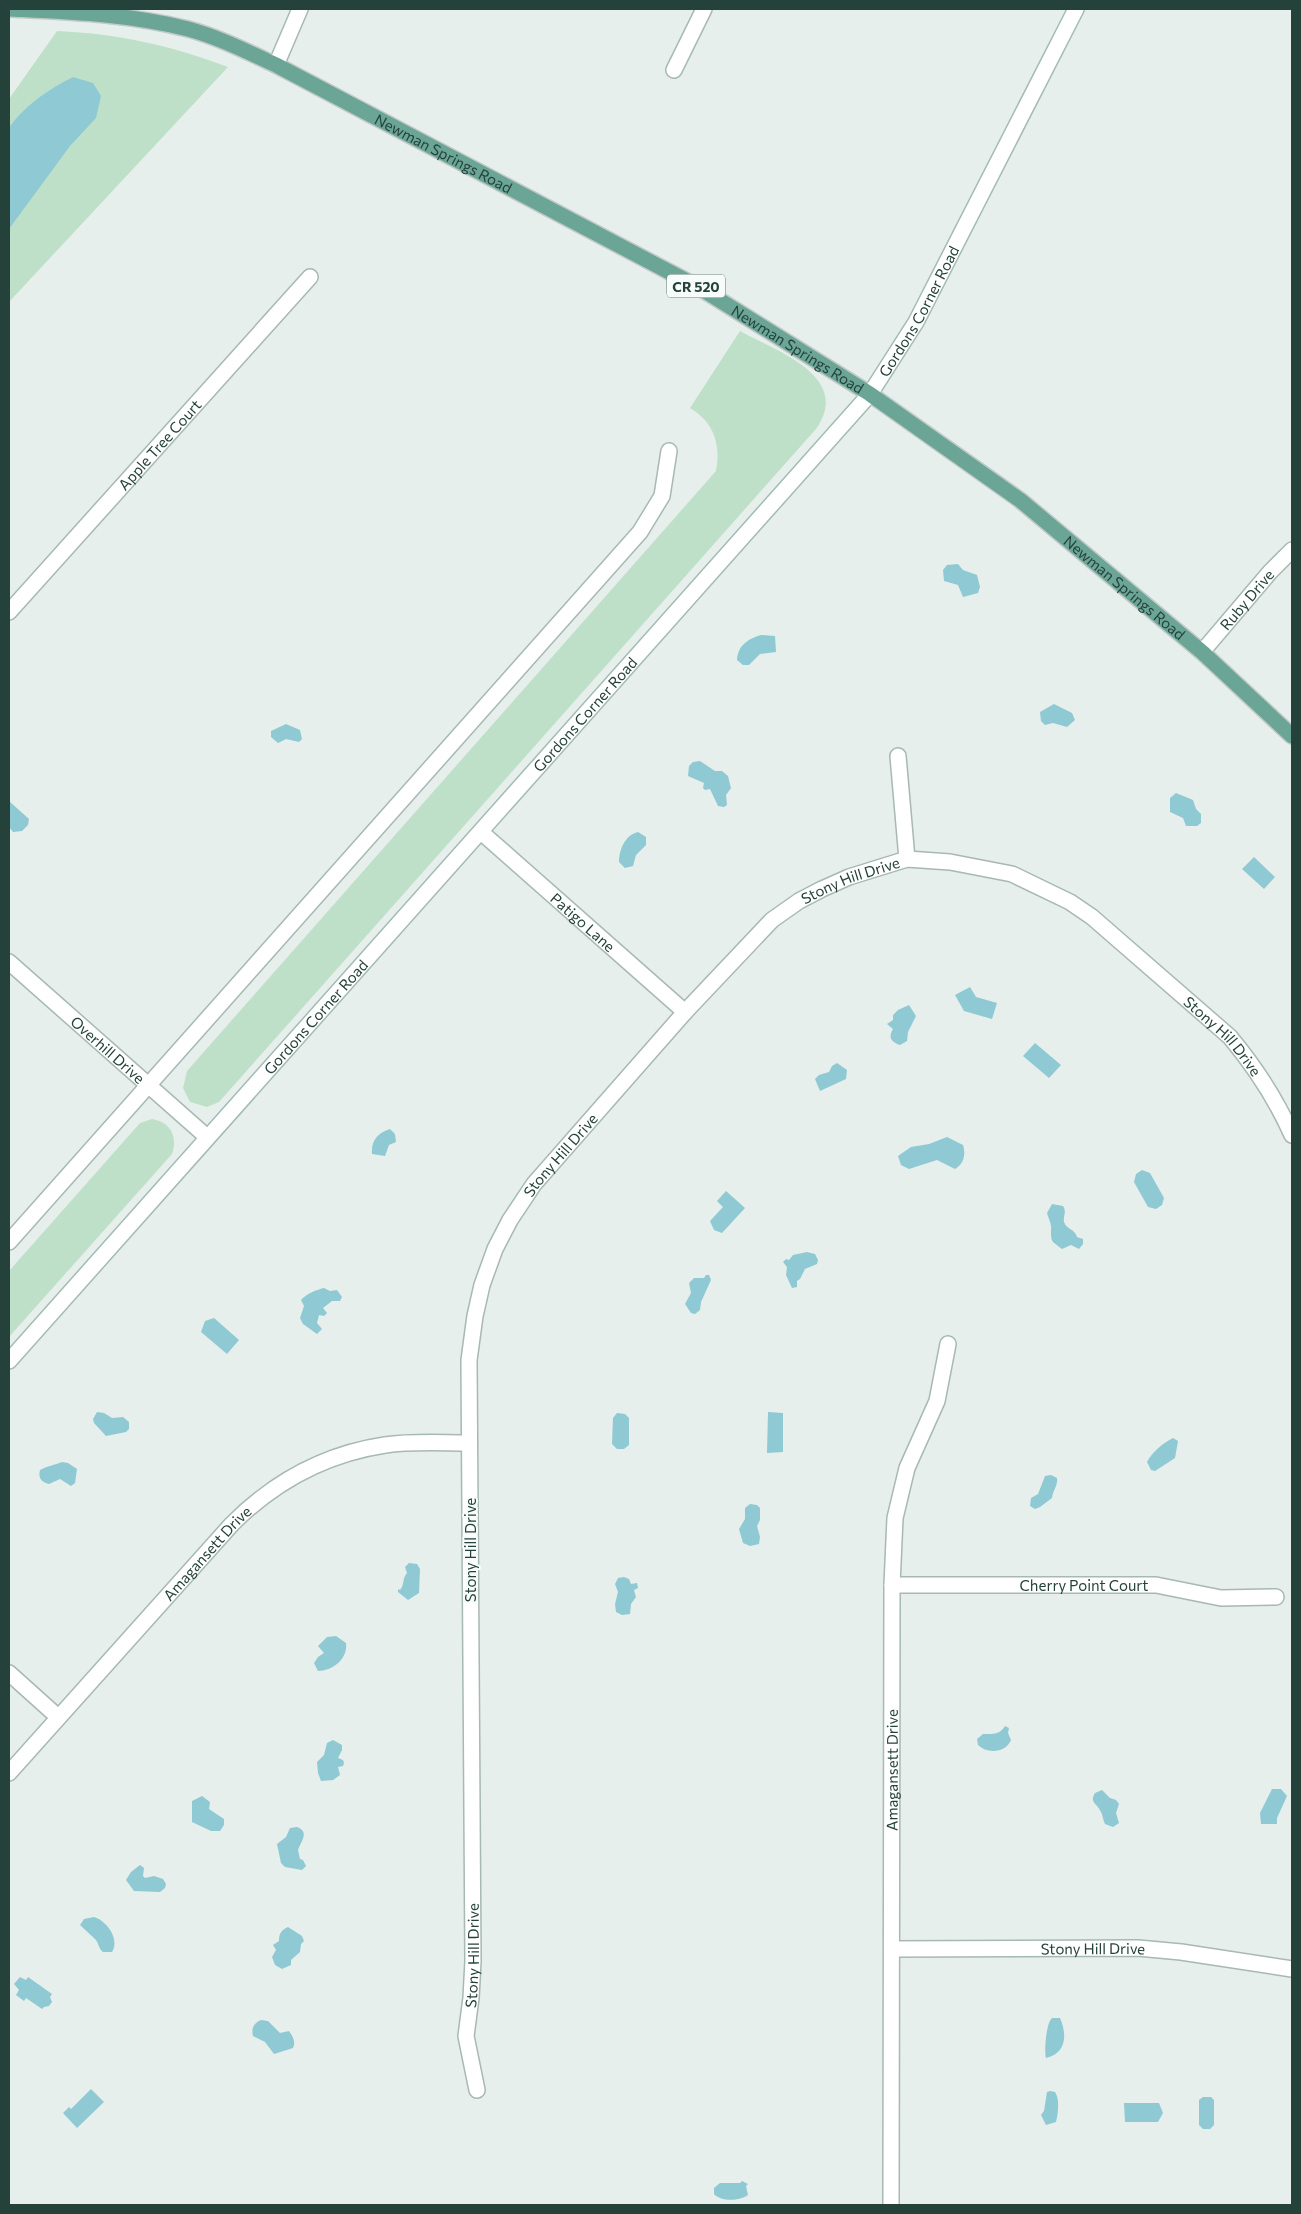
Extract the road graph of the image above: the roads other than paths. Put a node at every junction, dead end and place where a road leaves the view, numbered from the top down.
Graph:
1 (10, 9) edge
2 (300, 9) edge
3 (704, 9) edge
4 (1076, 9) edge
5 (276, 65) junction
6 (674, 70) dead end
7 (310, 277) dead end
8 (870, 394) junction
9 (669, 451) dead end
10 (1292, 550) edge
11 (9, 612) edge
12 (1202, 652) junction
13 (1292, 736) edge
14 (898, 756) dead end
15 (481, 832) junction
16 (907, 859) junction
17 (9, 962) edge
18 (685, 1012) junction
19 (148, 1086) junction
20 (1292, 1135) edge
21 (207, 1137) junction
22 (9, 1242) edge
23 (948, 1344) dead end
24 (9, 1361) edge
25 (469, 1443) junction
26 (892, 1585) junction
27 (1276, 1597) dead end
28 (9, 1673) edge
29 (58, 1717) junction
30 (9, 1773) edge
31 (892, 1949) junction
32 (1292, 1969) edge
33 (477, 2090) dead end
34 (892, 2205) edge

1 - 5 main road, Newman Springs Road / CR 520
2 - 5 street
3 - 6 street
4 - 8 street, Gordons Corner Road
5 - 8 main road, Newman Springs Road / CR 520
7 - 11 street, Apple Tree Court
8 - 12 main road, Newman Springs Road / CR 520
8 - 15 street, Gordons Corner Road
9 - 19 street
10 - 12 street, Ruby Drive
12 - 13 main road, Newman Springs Road / CR 520
14 - 16 street
15 - 18 street, Patigo Lane
15 - 21 street, Gordons Corner Road
16 - 18 street, Stony Hill Drive
16 - 20 street, Stony Hill Drive
17 - 19 street, Overhill Drive
18 - 25 street, Stony Hill Drive
19 - 21 street, Overhill Drive
19 - 22 street
21 - 24 street, Gordons Corner Road
23 - 26 street, Amagansett Drive
25 - 29 street, Amagansett Drive
25 - 33 street, Stony Hill Drive
26 - 27 street, Cherry Point Court
26 - 31 street, Amagansett Drive
28 - 29 street
29 - 30 street, Amagansett Drive
31 - 32 street, Stony Hill Drive
31 - 34 street, Amagansett Drive

